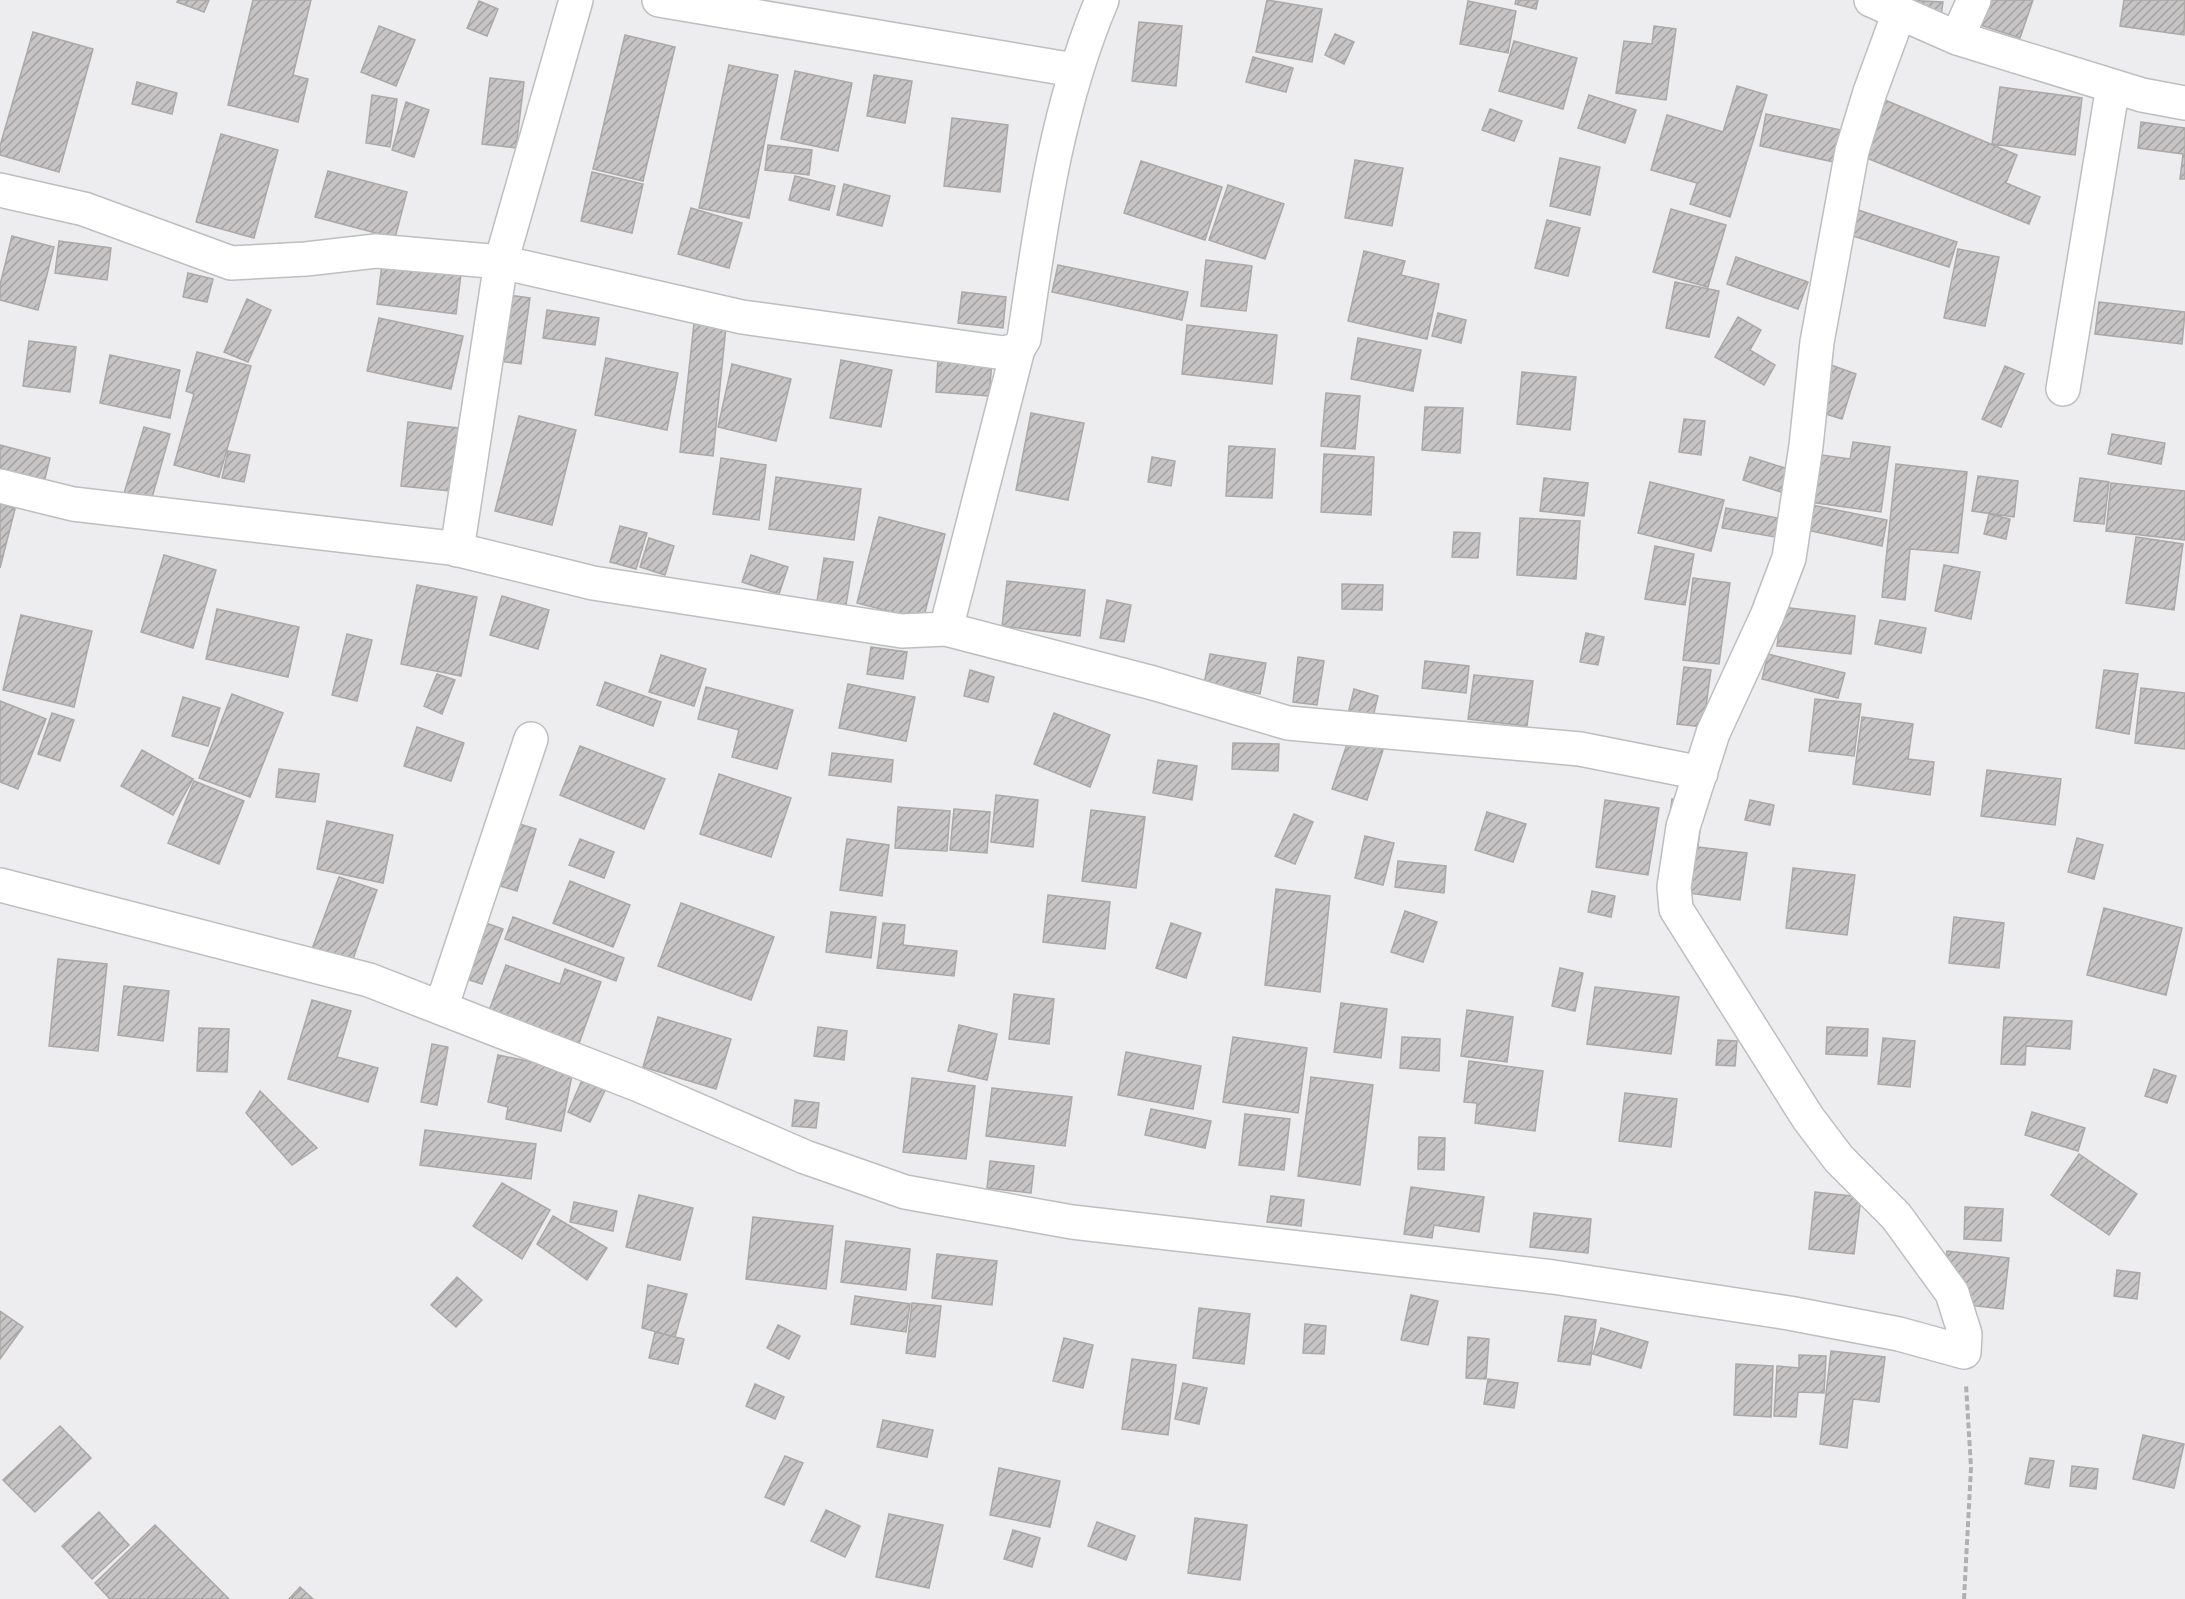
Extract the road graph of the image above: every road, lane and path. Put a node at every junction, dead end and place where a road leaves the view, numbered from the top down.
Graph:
1 (576, 0) edge
2 (659, 0) edge
3 (1102, 0) edge
4 (1974, 0) edge
5 (1885, 7) edge
6 (1957, 39) junction
7 (1074, 70) junction
8 (2113, 86) junction
9 (2185, 103) edge
10 (0, 190) edge
11 (501, 262) junction
12 (1018, 349) junction
13 (2063, 389) dead end
14 (0, 486) edge
15 (457, 550) junction
16 (946, 629) junction
17 (531, 739) dead end
18 (1701, 773) junction
19 (0, 885) edge
20 (441, 1008) junction
21 (1964, 1352) junction
22 (1964, 1599) edge

1 - 11 street
2 - 7 street
3 - 7 street
4 - 6 street
5 - 6 street
5 - 18 street
6 - 8 street
7 - 12 street
8 - 9 street
8 - 13 street
10 - 11 street
11 - 12 street
11 - 15 street
12 - 16 street
14 - 15 street
15 - 16 street
16 - 18 street
17 - 20 street
18 - 21 street
19 - 20 street
20 - 21 street
21 - 22 path

